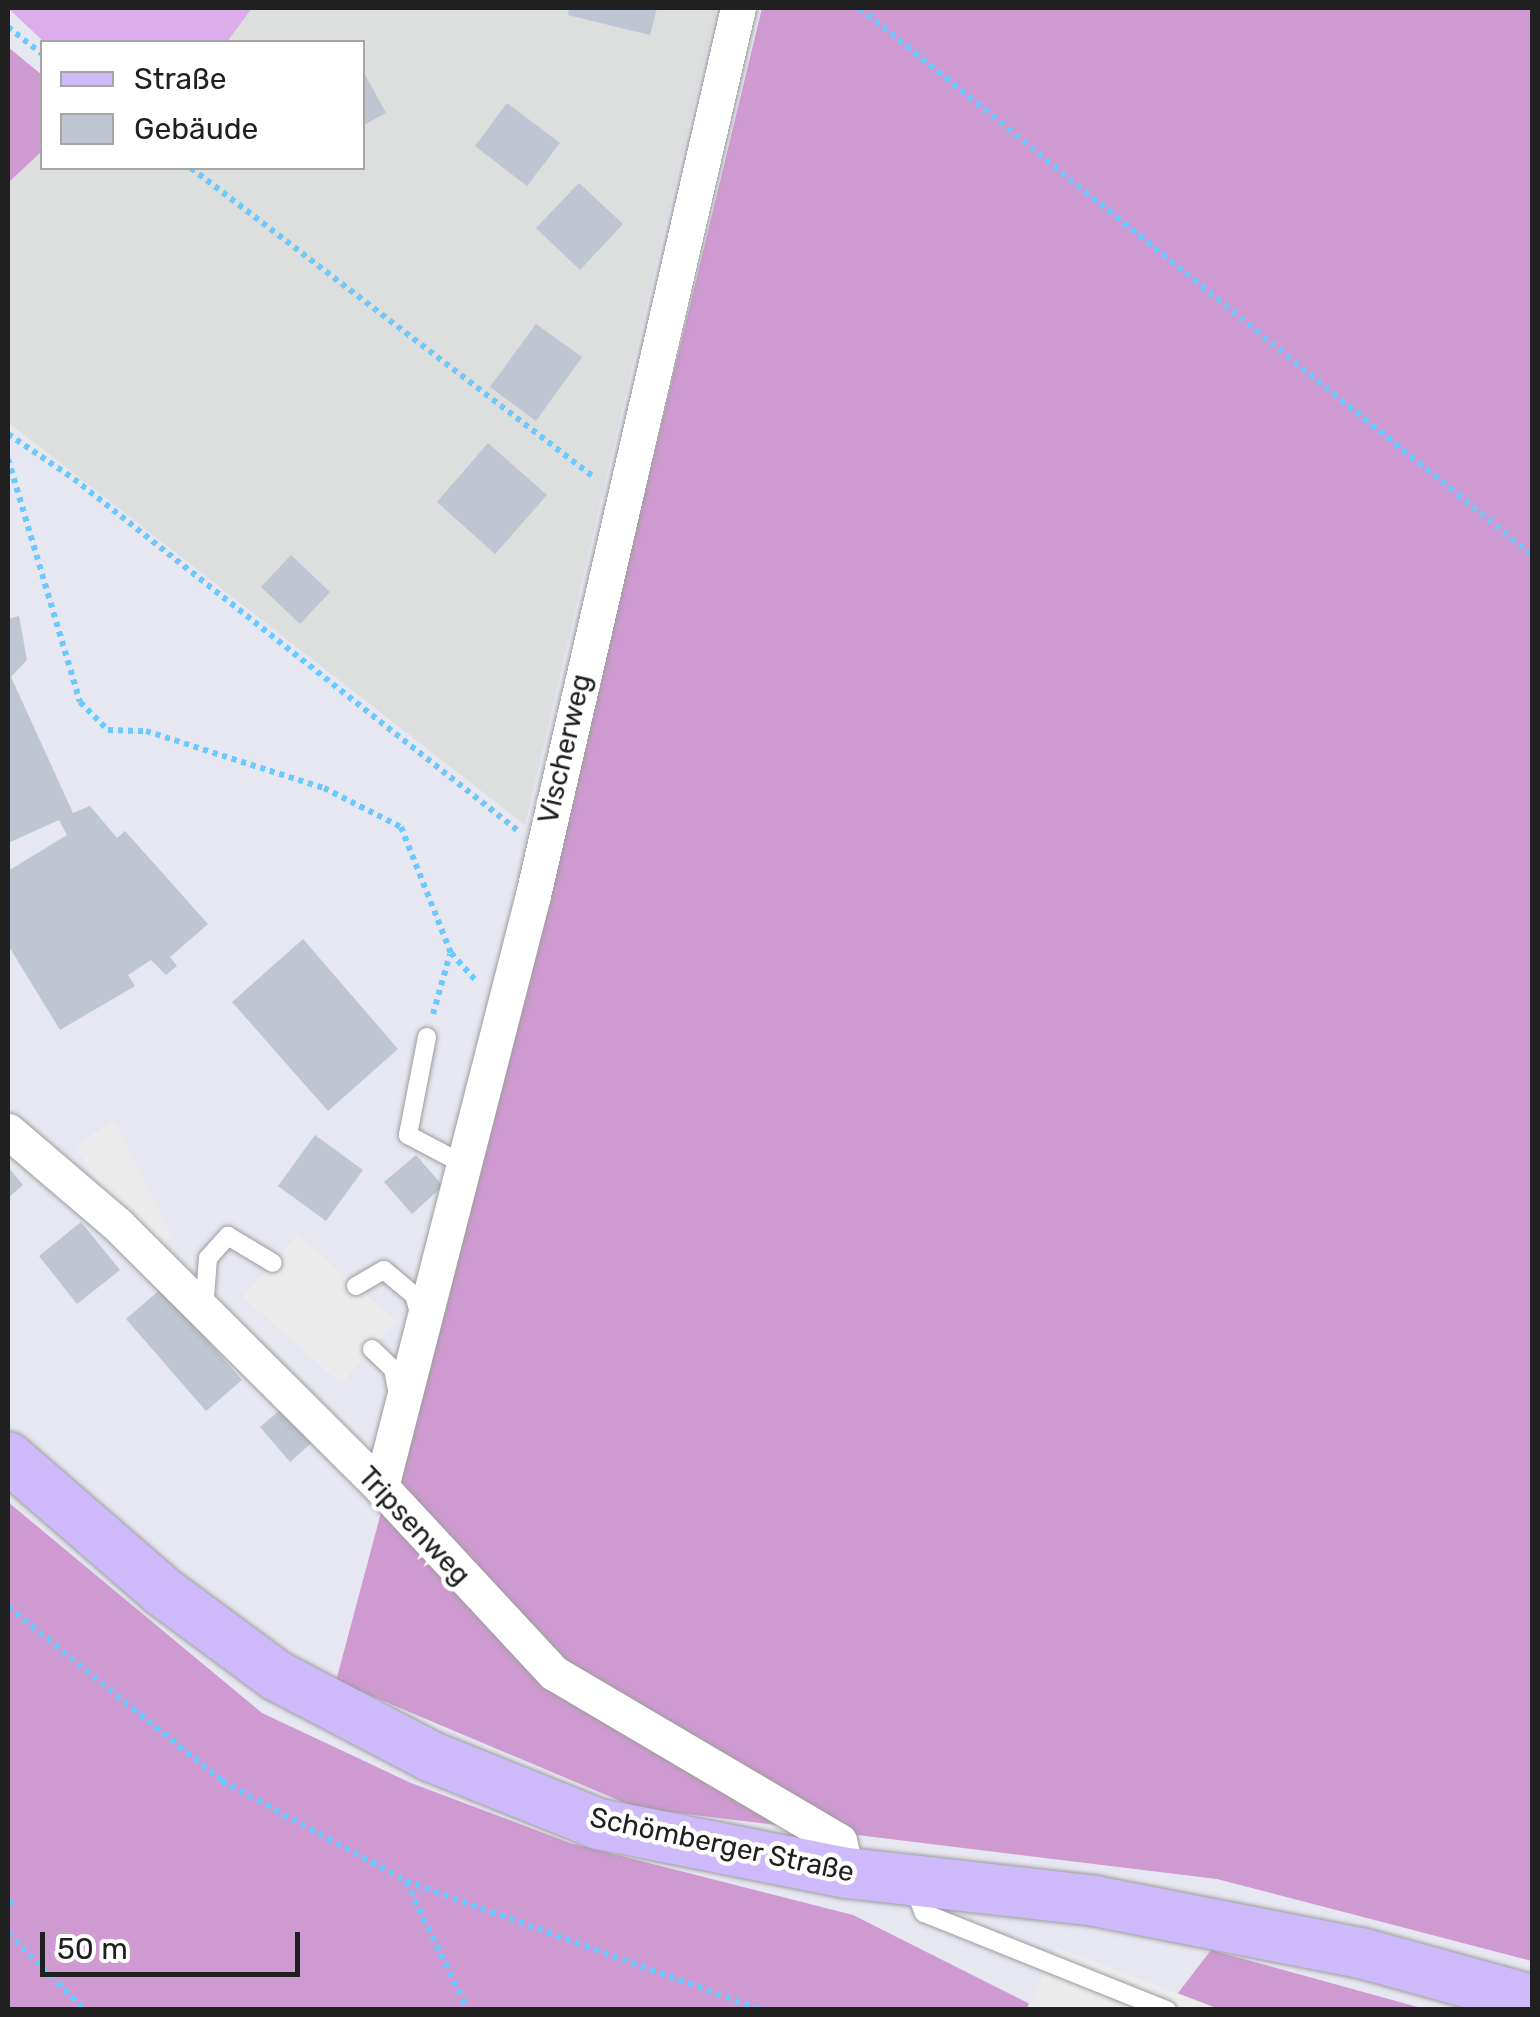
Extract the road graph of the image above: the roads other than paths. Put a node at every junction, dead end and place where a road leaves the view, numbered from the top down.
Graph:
1 (738, 8) edge
2 (427, 1038) road end
3 (8, 1131) edge
4 (461, 1163) junction
5 (273, 1262) dead end
6 (356, 1286) dead end
7 (204, 1311) junction
8 (425, 1332) junction
9 (372, 1348) dead end
10 (402, 1414) junction
11 (8, 1457) edge
12 (382, 1488) junction
13 (847, 1873) junction
14 (911, 1880) junction
15 (1532, 2000) edge
16 (1167, 2010) edge

1 - 4 street, Vischerweg
2 - 4 lane
3 - 7 street, Tripsenweg
4 - 8 street, Vischerweg
5 - 7 lane
6 - 8 lane
7 - 12 street, Tripsenweg
8 - 10 street, Vischerweg
9 - 10 lane
10 - 12 street, Vischerweg
11 - 13 main road, Schömberger Straße
12 - 13 street, Tripsenweg
13 - 14 main road, Schömberger Straße
14 - 15 main road, Schömberger Straße
14 - 16 lane

